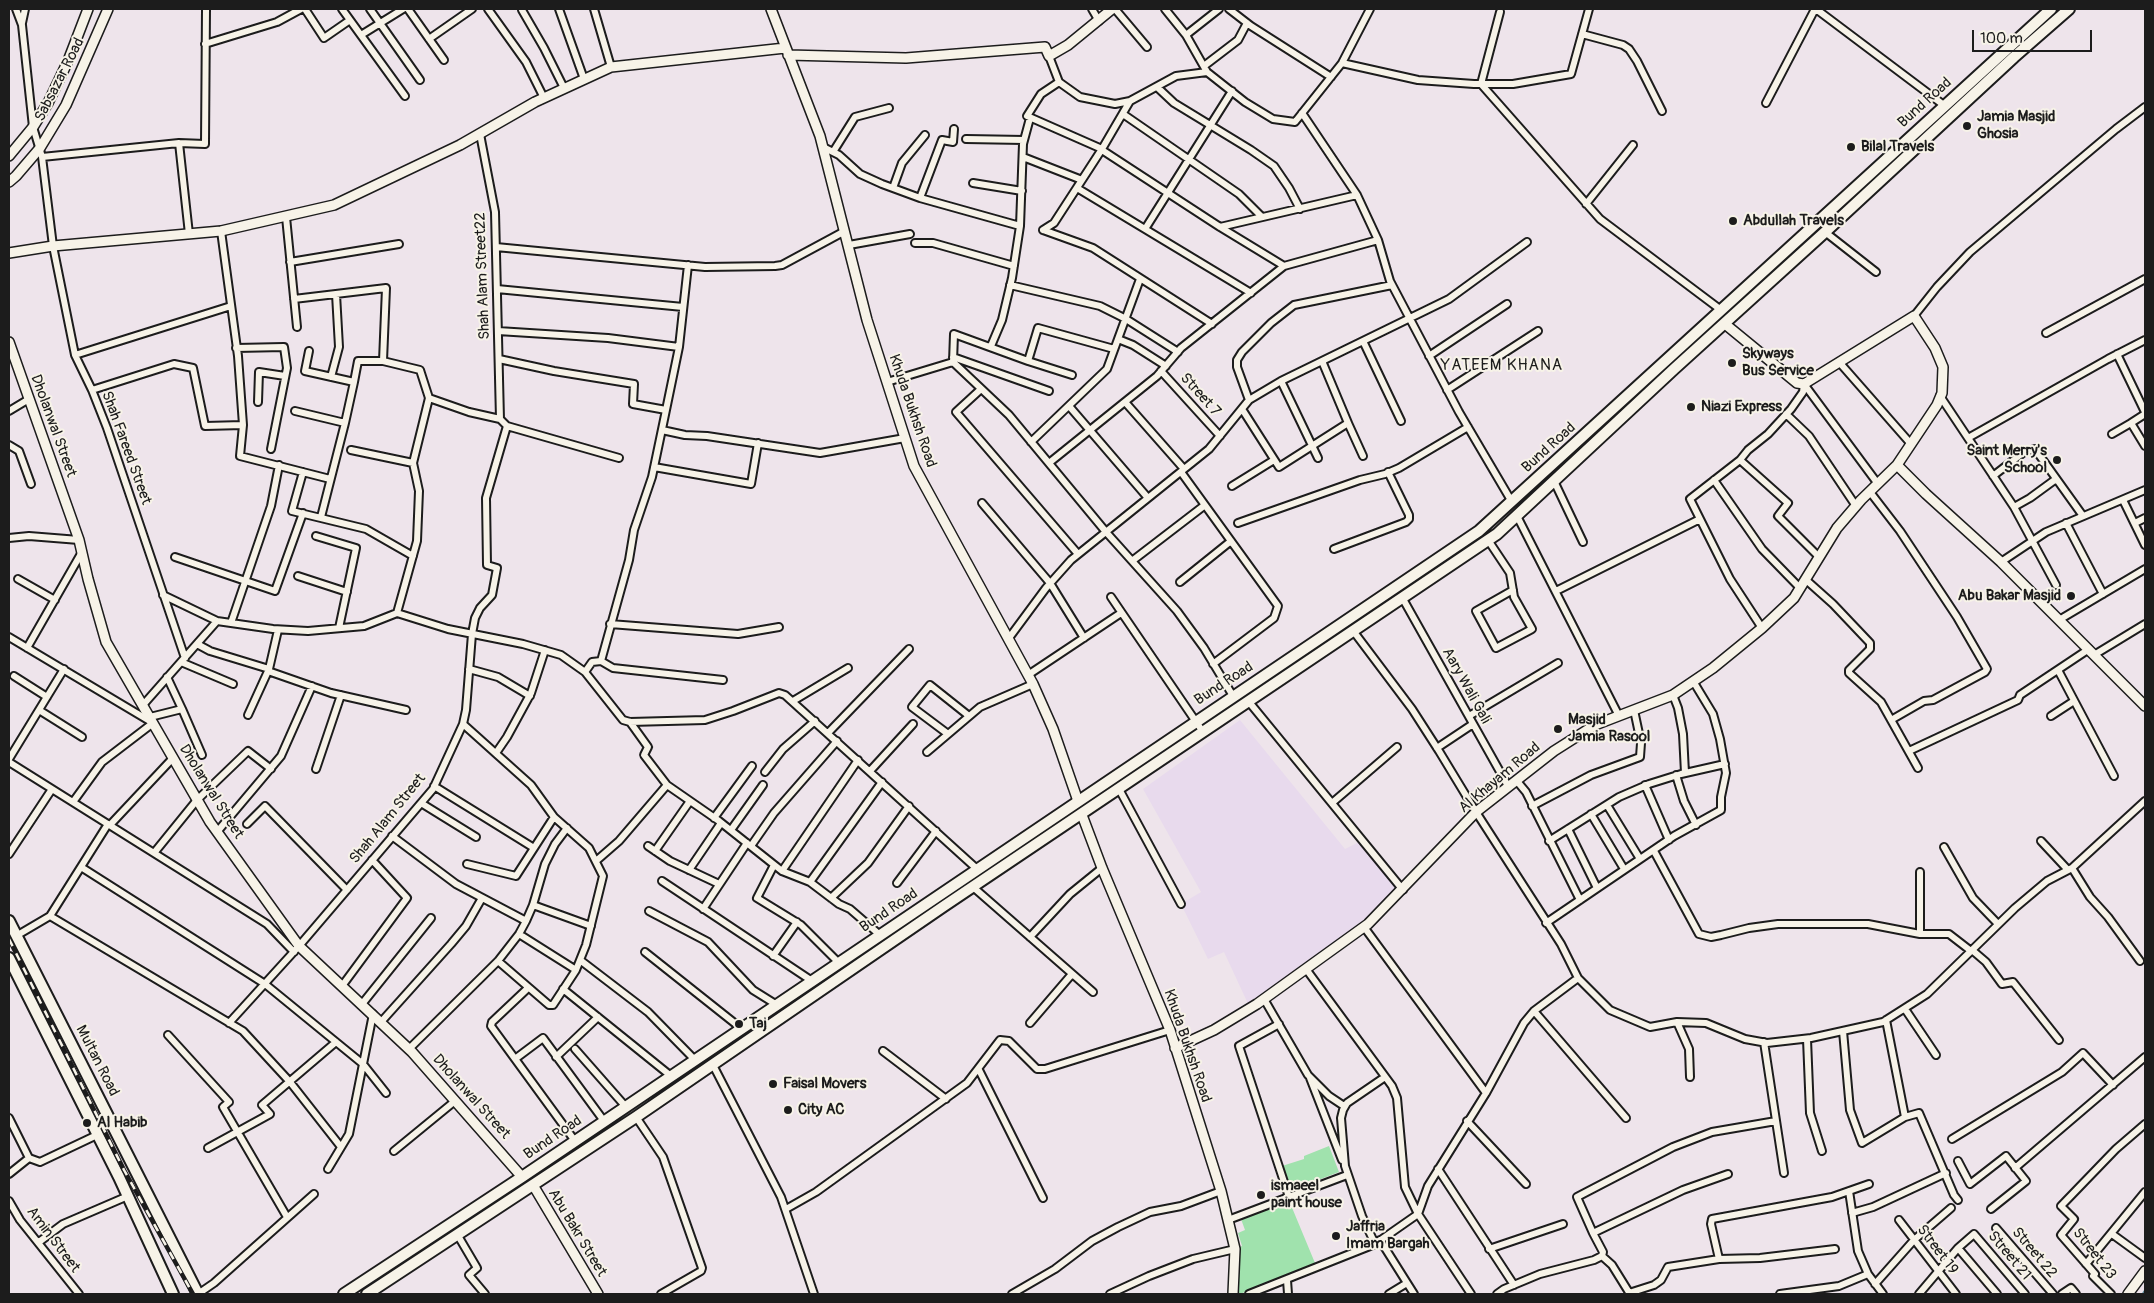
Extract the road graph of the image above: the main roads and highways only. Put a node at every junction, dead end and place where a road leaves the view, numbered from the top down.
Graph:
1 (2051, 9) edge
2 (2069, 9) edge
3 (9, 921) edge
4 (9, 958) edge
5 (493, 1195) junction
6 (500, 1206) junction
7 (174, 1294) edge
8 (198, 1294) edge
9 (344, 1294) edge
10 (366, 1294) edge

1 - 5 main road, Bund Road
2 - 6 main road, Bund Road
3 - 8 main road, Multan Road
4 - 7 main road
5 - 6 main road
5 - 9 main road, Bund Road
6 - 10 main road, Bund Road

